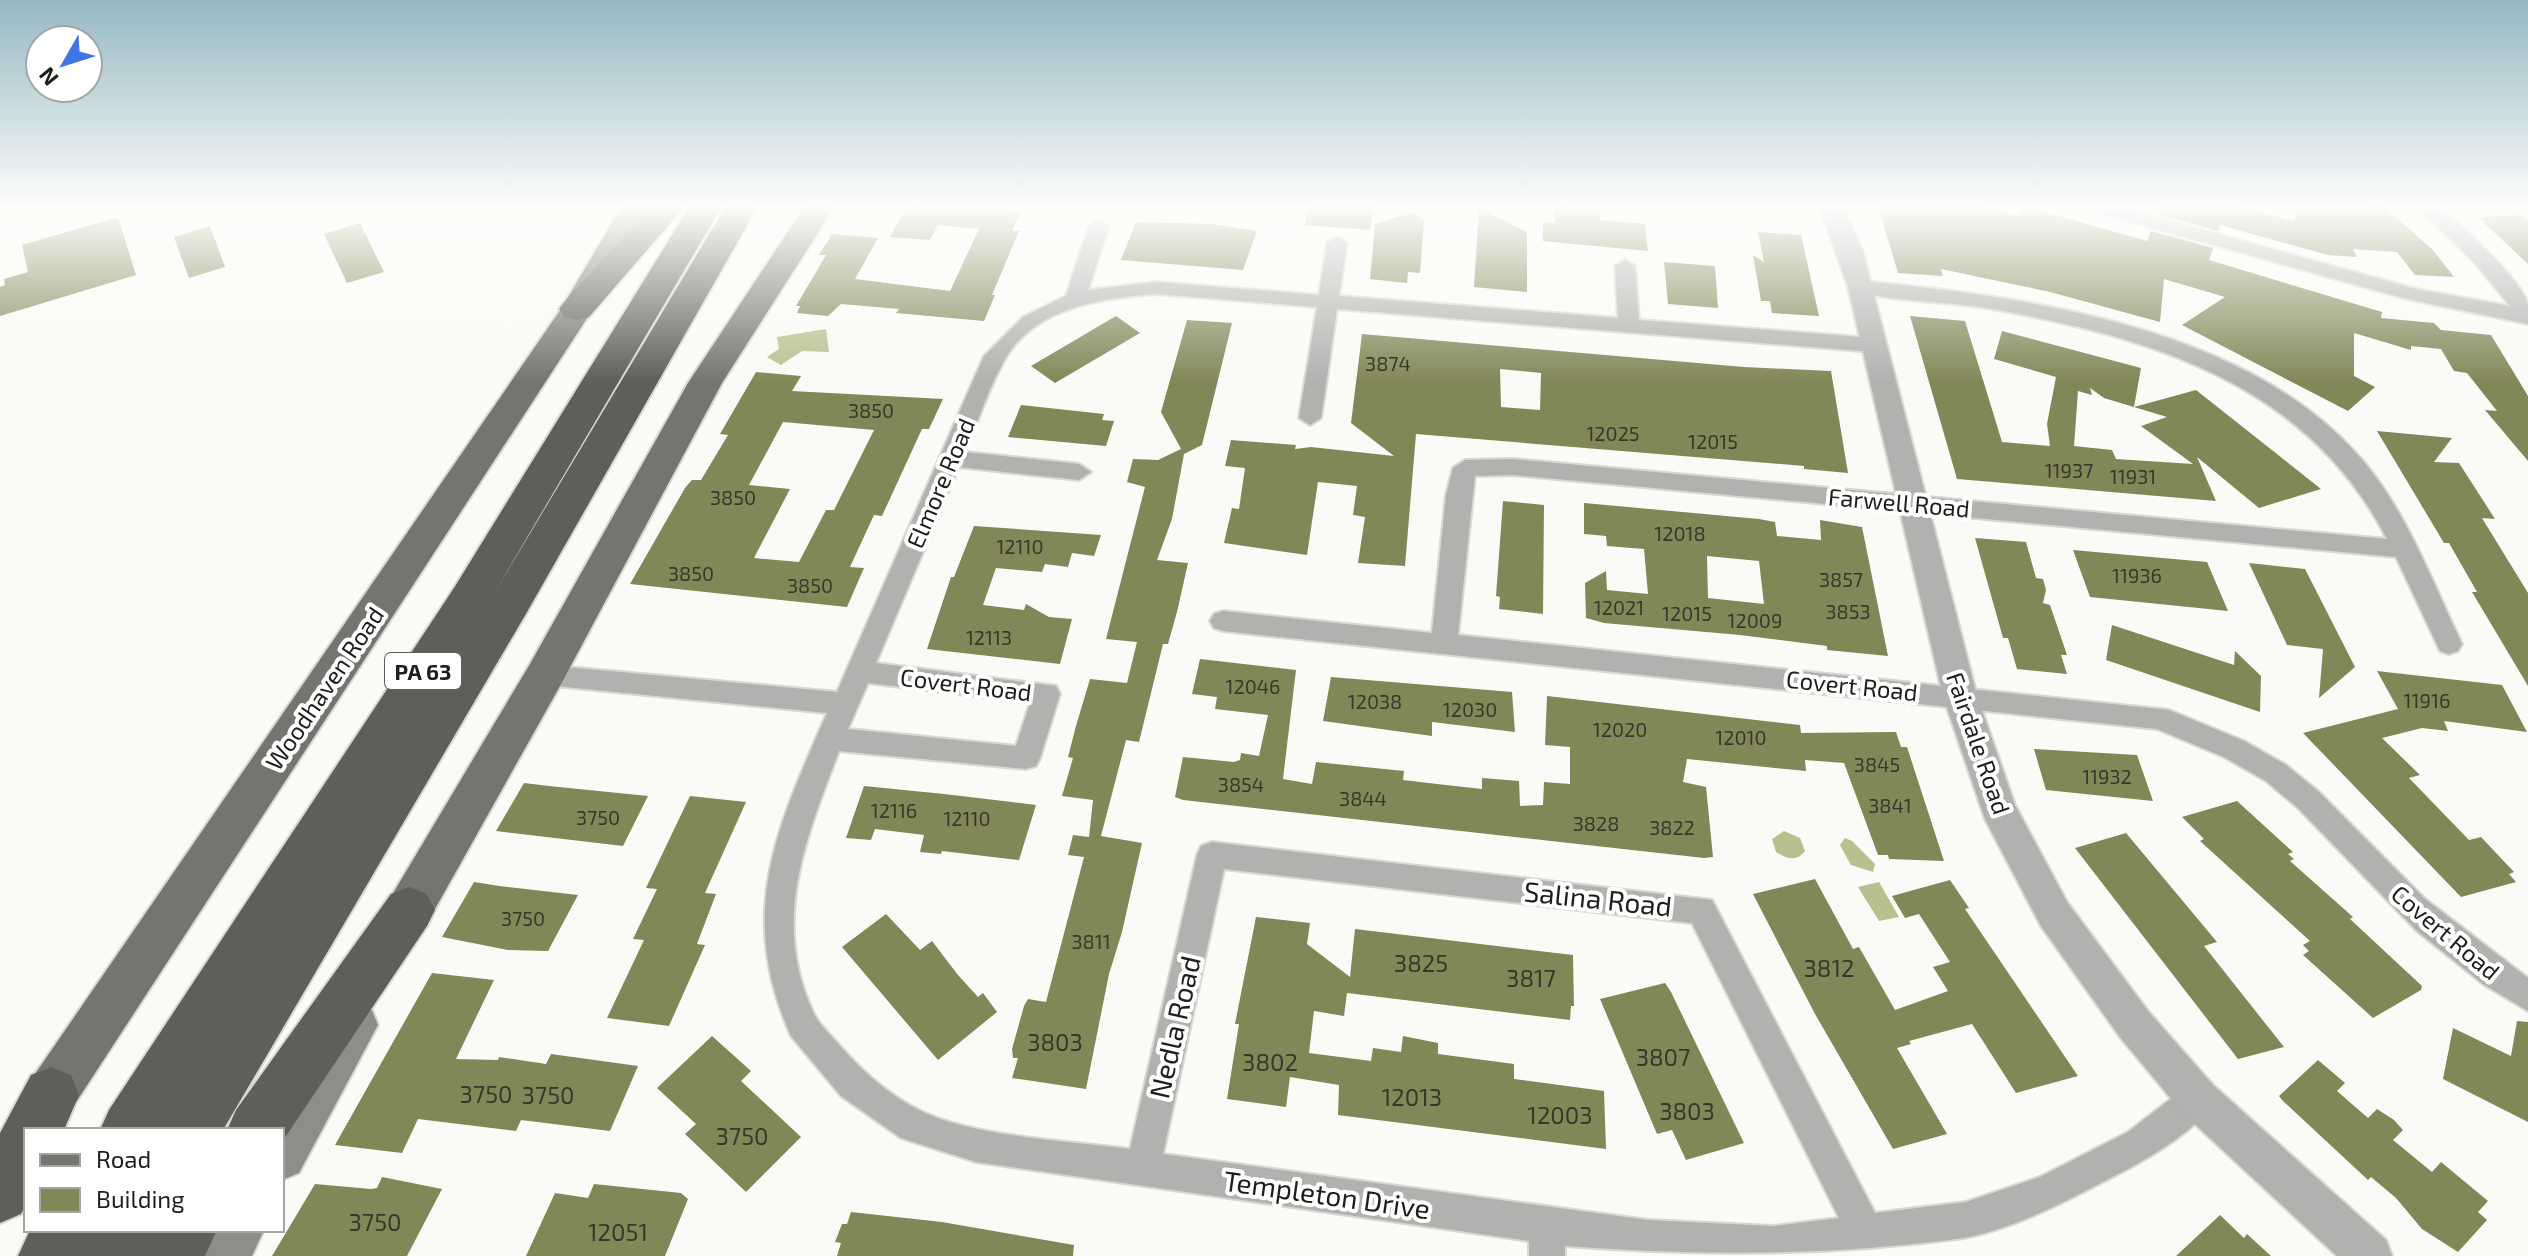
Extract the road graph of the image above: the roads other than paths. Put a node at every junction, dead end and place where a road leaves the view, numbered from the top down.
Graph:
1 (603, 265) edge
2 (617, 265) edge
3 (671, 265) edge
4 (708, 265) edge
5 (782, 265) edge
6 (1086, 265) edge
7 (1334, 265) edge
8 (1855, 265) edge
9 (2305, 265) edge
10 (2489, 265) edge
11 (1625, 266) dead end
12 (1861, 287) junction
13 (1076, 296) junction
14 (1329, 303) junction
15 (577, 309) junction
16 (2528, 317) edge
17 (1629, 325) junction
18 (1874, 345) junction
19 (1310, 418) dead end
20 (950, 458) junction
21 (1079, 472) dead end
22 (1912, 503) junction
23 (2403, 549) junction
24 (1223, 621) dead end
25 (1444, 642) junction
26 (2449, 644) dead end
27 (861, 672) junction
28 (545, 675) junction
29 (1960, 696) junction
30 (845, 704) junction
31 (830, 739) junction
32 (1205, 886) joint
33 (409, 910) junction
34 (2528, 996) edge
35 (2198, 1099) junction
36 (37, 1123) edge
37 (130, 1128) edge
38 (192, 1128) edge
39 (257, 1128) edge
40 (24, 1137) edge
41 (24, 1148) edge
42 (284, 1152) edge
43 (0, 1163) edge
44 (1143, 1167) junction
45 (0, 1193) edge
46 (64, 1232) edge
47 (129, 1232) edge
48 (186, 1232) edge
49 (238, 1232) edge
50 (1867, 1235) junction
51 (1547, 1241) edge
52 (49, 1256) edge
53 (114, 1256) edge
54 (169, 1256) edge
55 (224, 1256) edge
56 (2370, 1256) edge

1 - 15 main road, Woodhaven Road
2 - 15 highway
3 - 37 highway, PA 63
4 - 38 highway, PA 63
5 - 28 main road
6 - 13 street
7 - 14 street
8 - 12 street, Fairdale Road
9 - 16 street
10 - 16 street
11 - 17 street
12 - 18 street, Fairdale Road
12 - 23 street
13 - 14 street
13 - 20 street, Elmore Road
14 - 17 street
14 - 19 street
15 - 36 main road, Woodhaven Road
17 - 18 street
18 - 22 street, Fairdale Road
20 - 21 street
20 - 27 street, Elmore Road
22 - 23 street, Farwell Road
22 - 25 street, Farwell Road
22 - 29 street, Fairdale Road
23 - 26 street
24 - 25 street, Covert Road
25 - 29 street, Covert Road
27 - 30 street, Elmore Road
27 - 31 street, Covert Road
28 - 30 street
28 - 33 main road
29 - 34 street, Covert Road
29 - 35 street, Fairdale Road
30 - 31 street, Templeton Drive
31 - 44 street, Templeton Drive
32 - 44 street, Nedla Road
32 - 50 street, Salina Road
33 - 39 highway
33 - 42 main road
35 - 50 street, Templeton Drive
35 - 56 street, Fairdale Road
40 - 43 main road, Woodhaven Road
41 - 45 highway
44 - 51 street, Templeton Drive
46 - 52 highway
47 - 53 highway
48 - 54 highway
49 - 55 main road
50 - 51 street, Templeton Drive

